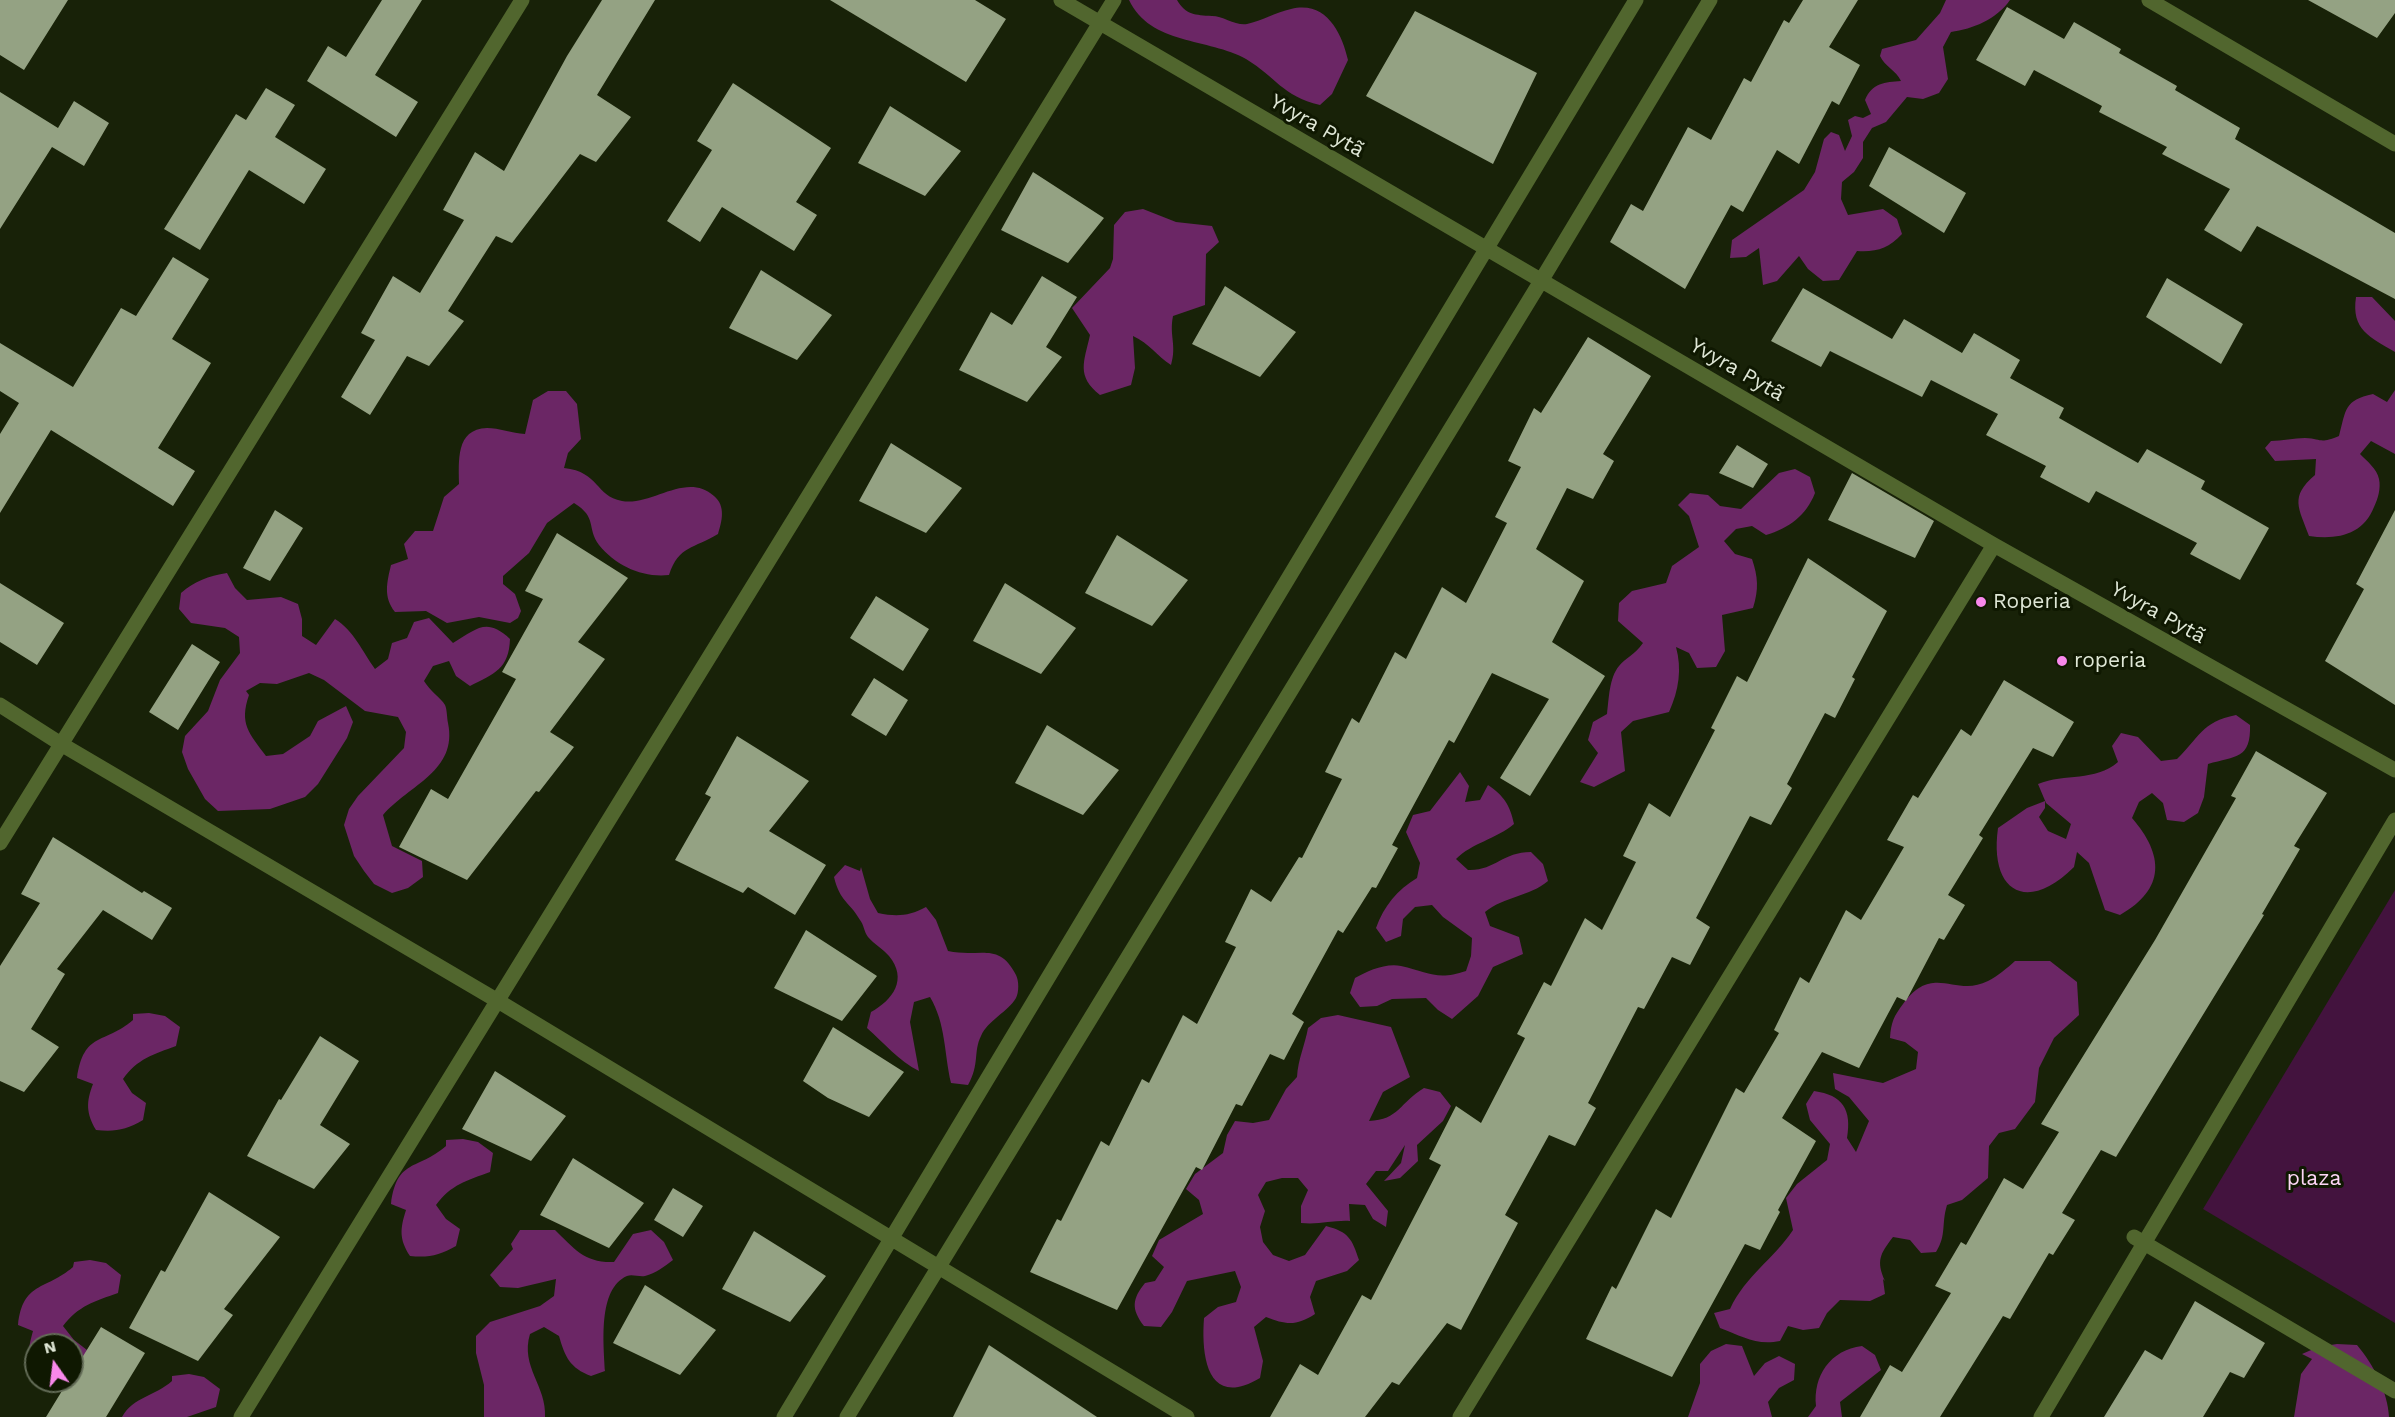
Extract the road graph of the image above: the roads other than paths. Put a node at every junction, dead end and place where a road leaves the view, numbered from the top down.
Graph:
1 (522, 0) edge
2 (1061, 0) edge
3 (1114, 0) edge
4 (1636, 0) edge
5 (1710, 0) edge
6 (2149, 0) edge
7 (1099, 24) junction
8 (2395, 144) edge
9 (1487, 248) junction
10 (1541, 281) junction
11 (1994, 545) junction
12 (0, 705) edge
13 (61, 744) junction
14 (2395, 770) edge
15 (2395, 820) edge
16 (0, 843) edge
17 (498, 1001) junction
18 (890, 1240) junction
19 (2139, 1240) junction
20 (938, 1269) junction
21 (2395, 1391) edge
22 (241, 1417) edge
23 (784, 1417) edge
24 (847, 1417) edge
25 (1187, 1417) edge
26 (1460, 1417) edge
27 (2041, 1417) edge

1 - 13 street
2 - 7 street, Yvyra Pytã
3 - 7 street
4 - 9 street
5 - 10 street
6 - 8 street
7 - 9 street, Yvyra Pytã
7 - 17 street
9 - 10 street, Yvyra Pytã
9 - 18 street
10 - 11 street, Yvyra Pytã
10 - 20 street
11 - 14 street, Yvyra Pytã
11 - 26 street
12 - 13 street
13 - 16 street
13 - 17 street
15 - 19 street
17 - 18 street
17 - 22 street
18 - 20 street
18 - 23 street
19 - 21 street
19 - 27 street
20 - 24 street
20 - 25 street

